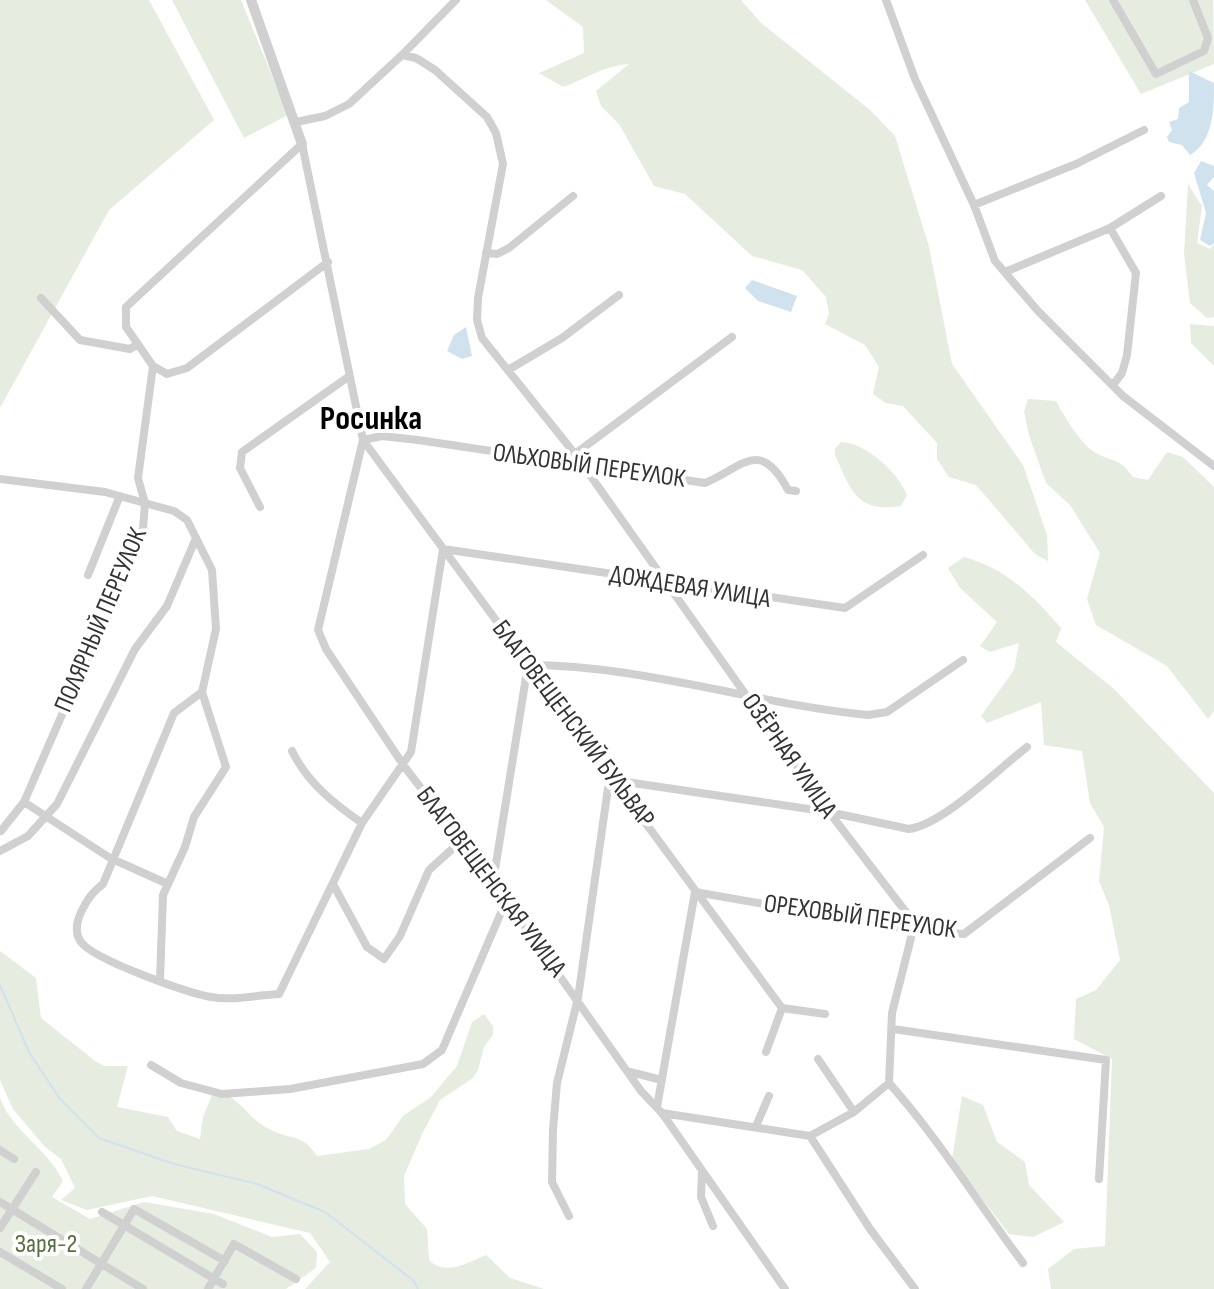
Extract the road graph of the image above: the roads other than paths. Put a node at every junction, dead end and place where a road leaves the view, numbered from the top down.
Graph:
1 (251, 0) edge
2 (456, 0) edge
3 (886, 0) edge
4 (1113, 0) edge
5 (1193, 0) edge
6 (402, 55) junction
7 (296, 122) junction
8 (1144, 130) dead end
9 (302, 144) junction
10 (573, 196) dead end
11 (1161, 196) dead end
12 (974, 205) junction
13 (1110, 228) junction
14 (486, 253) junction
15 (328, 262) junction
16 (1005, 272) junction
17 (619, 295) dead end
18 (41, 298) dead end
19 (732, 337) dead end
20 (138, 344) junction
21 (153, 366) junction
22 (508, 370) junction
23 (348, 377) junction
24 (1113, 385) junction
25 (363, 440) junction
26 (575, 454) junction
27 (581, 464) junction
28 (1214, 466) edge
29 (0, 479) edge
30 (796, 491) dead end
31 (119, 498) junction
32 (145, 503) junction
33 (260, 507) dead end
34 (196, 538) junction
35 (443, 549) junction
36 (923, 555) dead end
37 (88, 575) dead end
38 (664, 583) junction
39 (963, 660) dead end
40 (528, 665) junction
41 (202, 692) junction
42 (749, 699) junction
43 (1027, 747) dead end
44 (292, 751) dead end
45 (404, 766) junction
46 (613, 780) junction
47 (25, 798) junction
48 (829, 812) junction
49 (46, 816) junction
50 (362, 823) junction
51 (1, 831) edge
52 (1090, 838) dead end
53 (461, 841) junction
54 (0, 851) edge
55 (110, 858) junction
56 (493, 882) junction
57 (332, 883) junction
58 (168, 884) junction
59 (695, 892) junction
60 (506, 901) junction
61 (913, 930) junction
62 (160, 980) junction
63 (578, 998) junction
64 (782, 1008) junction
65 (825, 1014) dead end
66 (893, 1029) junction
67 (766, 1052) dead end
68 (818, 1059) dead end
69 (151, 1065) dead end
70 (629, 1072) junction
71 (662, 1080) junction
72 (889, 1083) junction
73 (769, 1096) dead end
74 (660, 1110) junction
75 (854, 1112) junction
76 (756, 1126) junction
77 (810, 1136) junction
78 (0, 1150) edge
79 (14, 1159) dead end
80 (36, 1172) dead end
81 (702, 1172) junction
82 (1099, 1179) dead end
83 (0, 1202) edge
84 (12, 1210) junction
85 (102, 1212) dead end
86 (569, 1216) dead end
87 (713, 1226) dead end
88 (124, 1227) junction
89 (0, 1228) edge
90 (0, 1252) edge
91 (225, 1261) junction
92 (101, 1263) junction
93 (1023, 1263) dead end
94 (296, 1279) dead end
95 (223, 1284) dead end
96 (210, 1285) edge
97 (62, 1289) edge
98 (86, 1289) edge
99 (143, 1289) edge
100 (785, 1289) edge
101 (915, 1289) edge

1 - 7 street
2 - 6 street
3 - 12 street
4 - 5 street
6 - 7 street
6 - 14 street, ОЗЁРНАЯ УЛИЦА
7 - 9 street
8 - 12 street
9 - 15 street
9 - 20 street
10 - 14 street
11 - 13 street
12 - 16 street
13 - 16 street
13 - 24 street
14 - 22 street, ОЗЁРНАЯ УЛИЦА
15 - 21 street
15 - 23 street
16 - 24 street
17 - 22 street
18 - 20 street
19 - 26 street
20 - 21 street
21 - 32 street, ПОЛЯРНЫЙ ПЕРЕУЛОК
22 - 26 street, ОЗЁРНАЯ УЛИЦА
23 - 25 street
23 - 33 street
24 - 28 street
25 - 27 street, ОЛЬХОВЫЙ ПЕРЕУЛОК
25 - 35 street, БЛАГОВЕЩЕНСКИЙ БУЛЬВАР
25 - 45 street, БЛАГОВЕЩЕНСКАЯ УЛИЦА
26 - 27 street, ОЗЁРНАЯ УЛИЦА
27 - 30 street, ОЛЬХОВЫЙ ПЕРЕУЛОК
27 - 38 street, ОЗЁРНАЯ УЛИЦА
29 - 31 street
31 - 32 street
31 - 37 street
32 - 34 street
32 - 47 street, ПОЛЯРНЫЙ ПЕРЕУЛОК
34 - 41 street
34 - 49 street
35 - 38 street, ДОЖДЕВАЯ УЛИЦА
35 - 40 street, БЛАГОВЕЩЕНСКИЙ БУЛЬВАР
35 - 45 street
36 - 38 street, ДОЖДЕВАЯ УЛИЦА
38 - 42 street, ОЗЁРНАЯ УЛИЦА
39 - 42 street
40 - 42 street
40 - 46 street, БЛАГОВЕЩЕНСКИЙ БУЛЬВАР
40 - 56 street
41 - 55 street
41 - 58 street
42 - 48 street, ОЗЁРНАЯ УЛИЦА
43 - 48 street
44 - 50 street
45 - 50 street
45 - 53 street, БЛАГОВЕЩЕНСКАЯ УЛИЦА
46 - 48 street
46 - 59 street, БЛАГОВЕЩЕНСКИЙ БУЛЬВАР
46 - 63 street
47 - 49 street
47 - 51 street, ПОЛЯРНЫЙ ПЕРЕУЛОК
48 - 61 street, ОЗЁРНАЯ УЛИЦА
49 - 54 street
49 - 55 street
50 - 57 street
52 - 61 street, ОРЕХОВЫЙ ПЕРЕУЛОК
53 - 56 street, БЛАГОВЕЩЕНСКАЯ УЛИЦА
53 - 57 street
55 - 58 street
55 - 62 street
56 - 60 street, БЛАГОВЕЩЕНСКАЯ УЛИЦА
57 - 62 street
58 - 62 street
59 - 61 street, ОРЕХОВЫЙ ПЕРЕУЛОК
59 - 64 street, БЛАГОВЕЩЕНСКИЙ БУЛЬВАР
59 - 71 street
60 - 63 street, БЛАГОВЕЩЕНСКАЯ УЛИЦА
60 - 69 street
61 - 66 street
63 - 70 street, БЛАГОВЕЩЕНСКАЯ УЛИЦА
63 - 86 street
64 - 65 street
64 - 67 street
66 - 72 street
66 - 82 street
68 - 75 street
70 - 71 street
70 - 74 street, БЛАГОВЕЩЕНСКАЯ УЛИЦА
71 - 74 street
72 - 75 street
72 - 93 street
73 - 76 street
74 - 76 street
74 - 81 street, БЛАГОВЕЩЕНСКАЯ УЛИЦА
75 - 77 street
76 - 77 street
77 - 101 street
78 - 79 street
80 - 84 street
81 - 87 street
81 - 100 street, БЛАГОВЕЩЕНСКАЯ УЛИЦА
83 - 84 street
84 - 89 street
84 - 92 street
85 - 88 street
88 - 91 street
88 - 92 street
88 - 96 street
90 - 97 street
91 - 94 street
91 - 96 street
92 - 98 street
92 - 99 street
95 - 96 street

